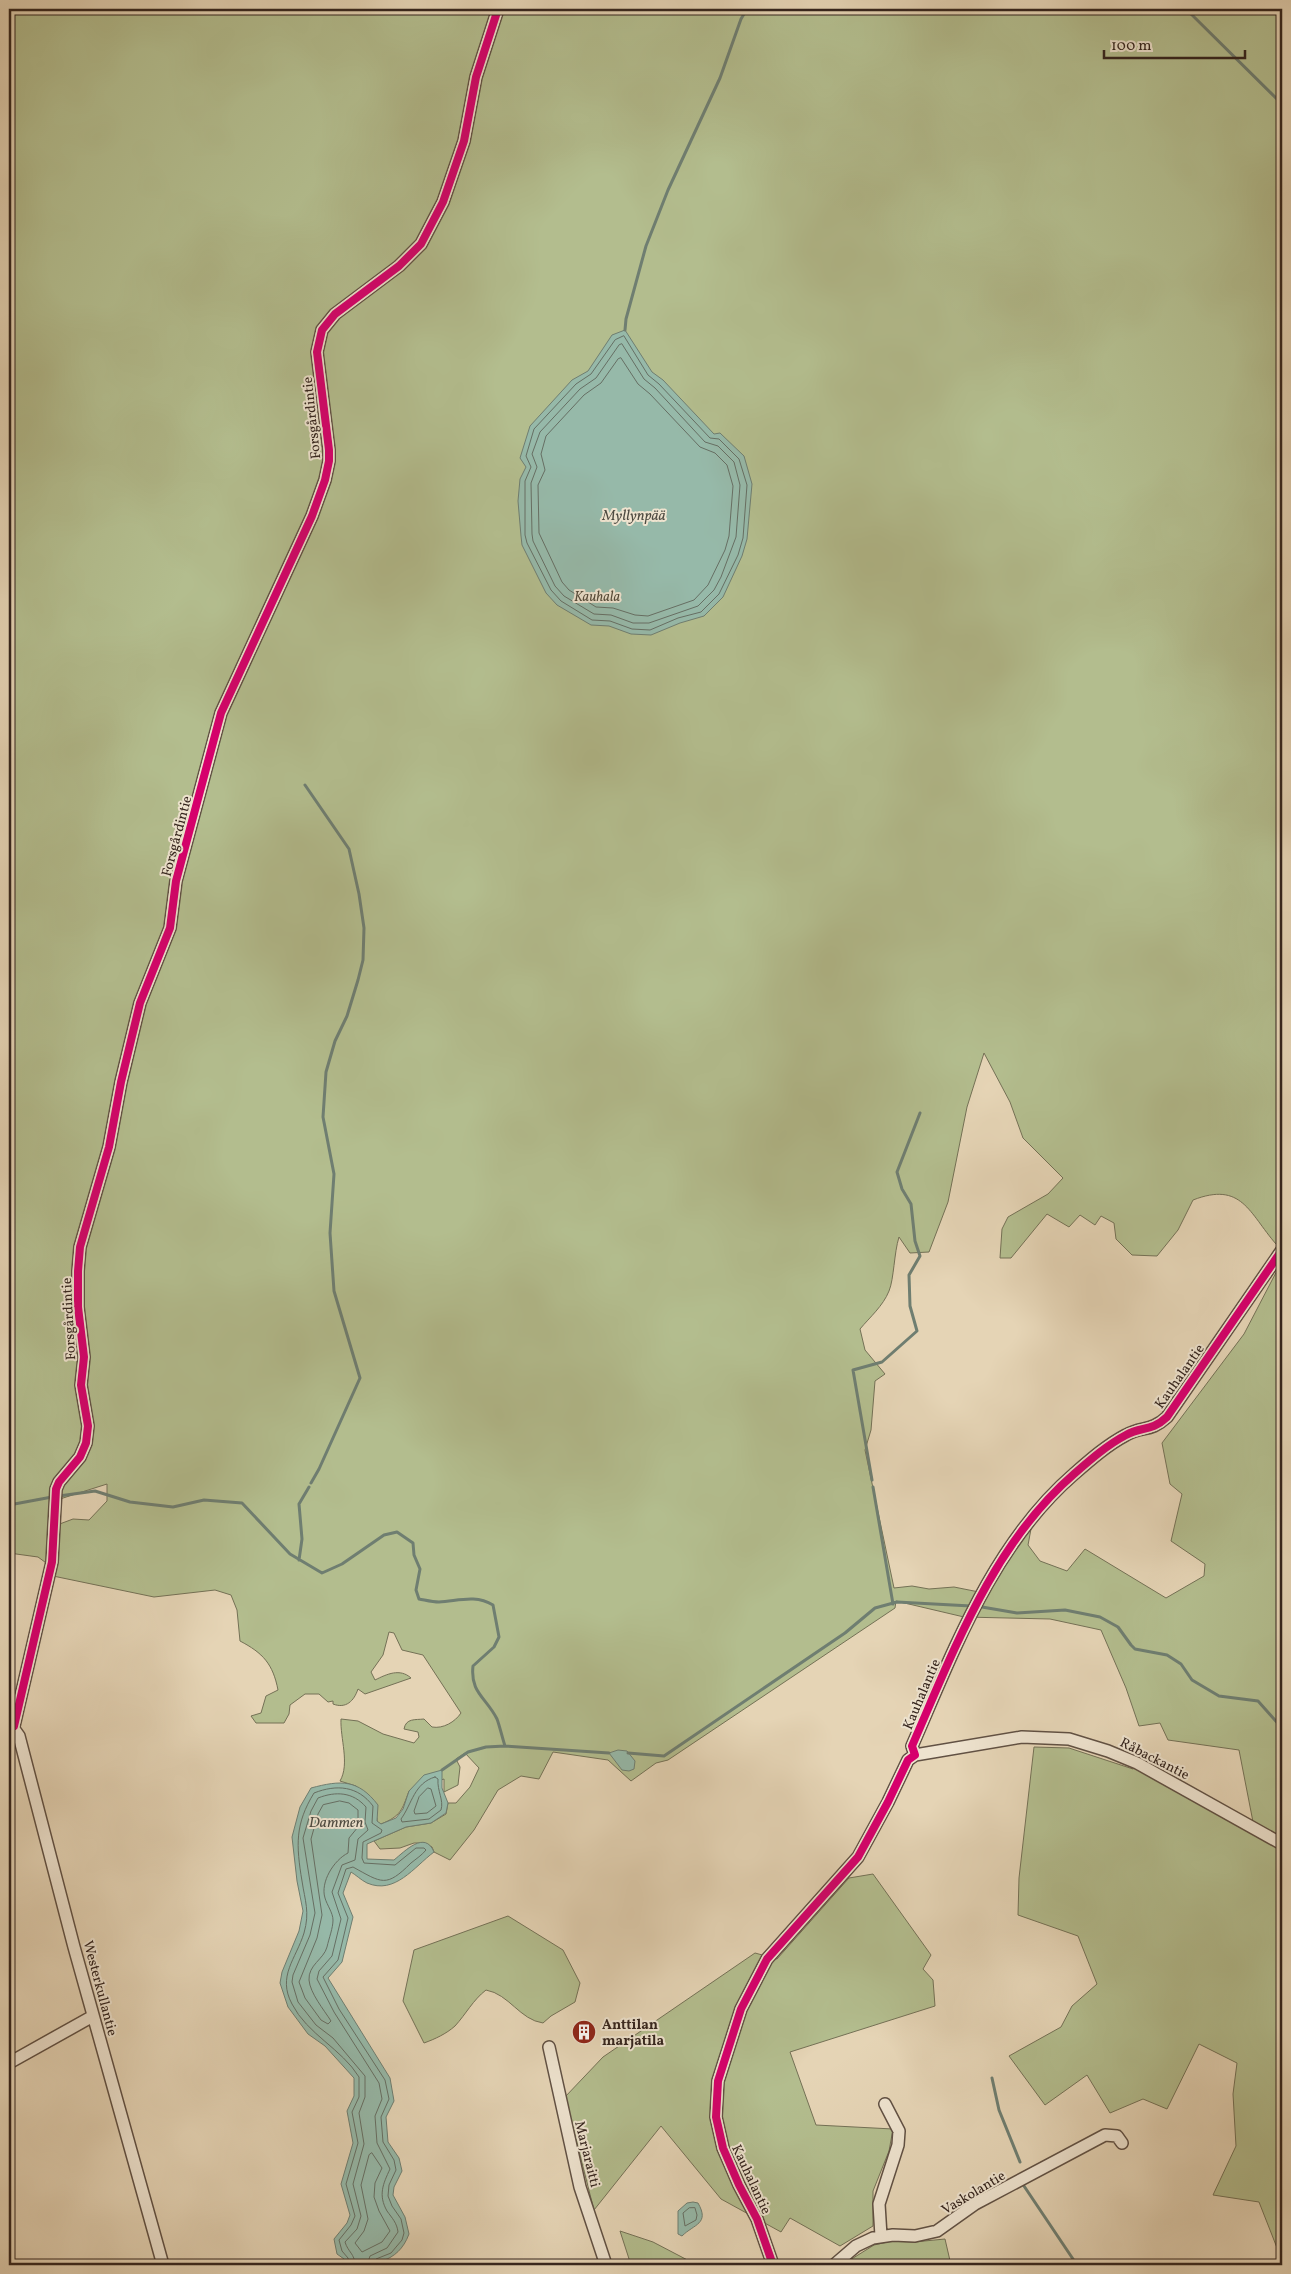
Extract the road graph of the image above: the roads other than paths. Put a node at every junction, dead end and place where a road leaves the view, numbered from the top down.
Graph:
1 (498, 9) edge
2 (1282, 1250) edge
3 (11, 1724) edge
4 (915, 1755) junction
5 (1282, 1844) edge
6 (94, 2016) junction
7 (549, 2047) dead end
8 (9, 2063) edge
9 (885, 2104) dead end
10 (1122, 2143) dead end
11 (881, 2236) junction
12 (163, 2265) edge
13 (606, 2265) edge
14 (773, 2265) edge
15 (834, 2265) edge

1 - 3 street, Forsgårdintie
2 - 4 street, Kauhalantie
3 - 6 street, Westerkullantie
4 - 5 street, Råbackantie
4 - 14 street, Kauhalantie
6 - 8 street
6 - 12 street, Westerkullantie
7 - 13 street, Marjaraitti
9 - 11 street
10 - 11 street, Vaskolantie
11 - 15 street, Vaskolantie

